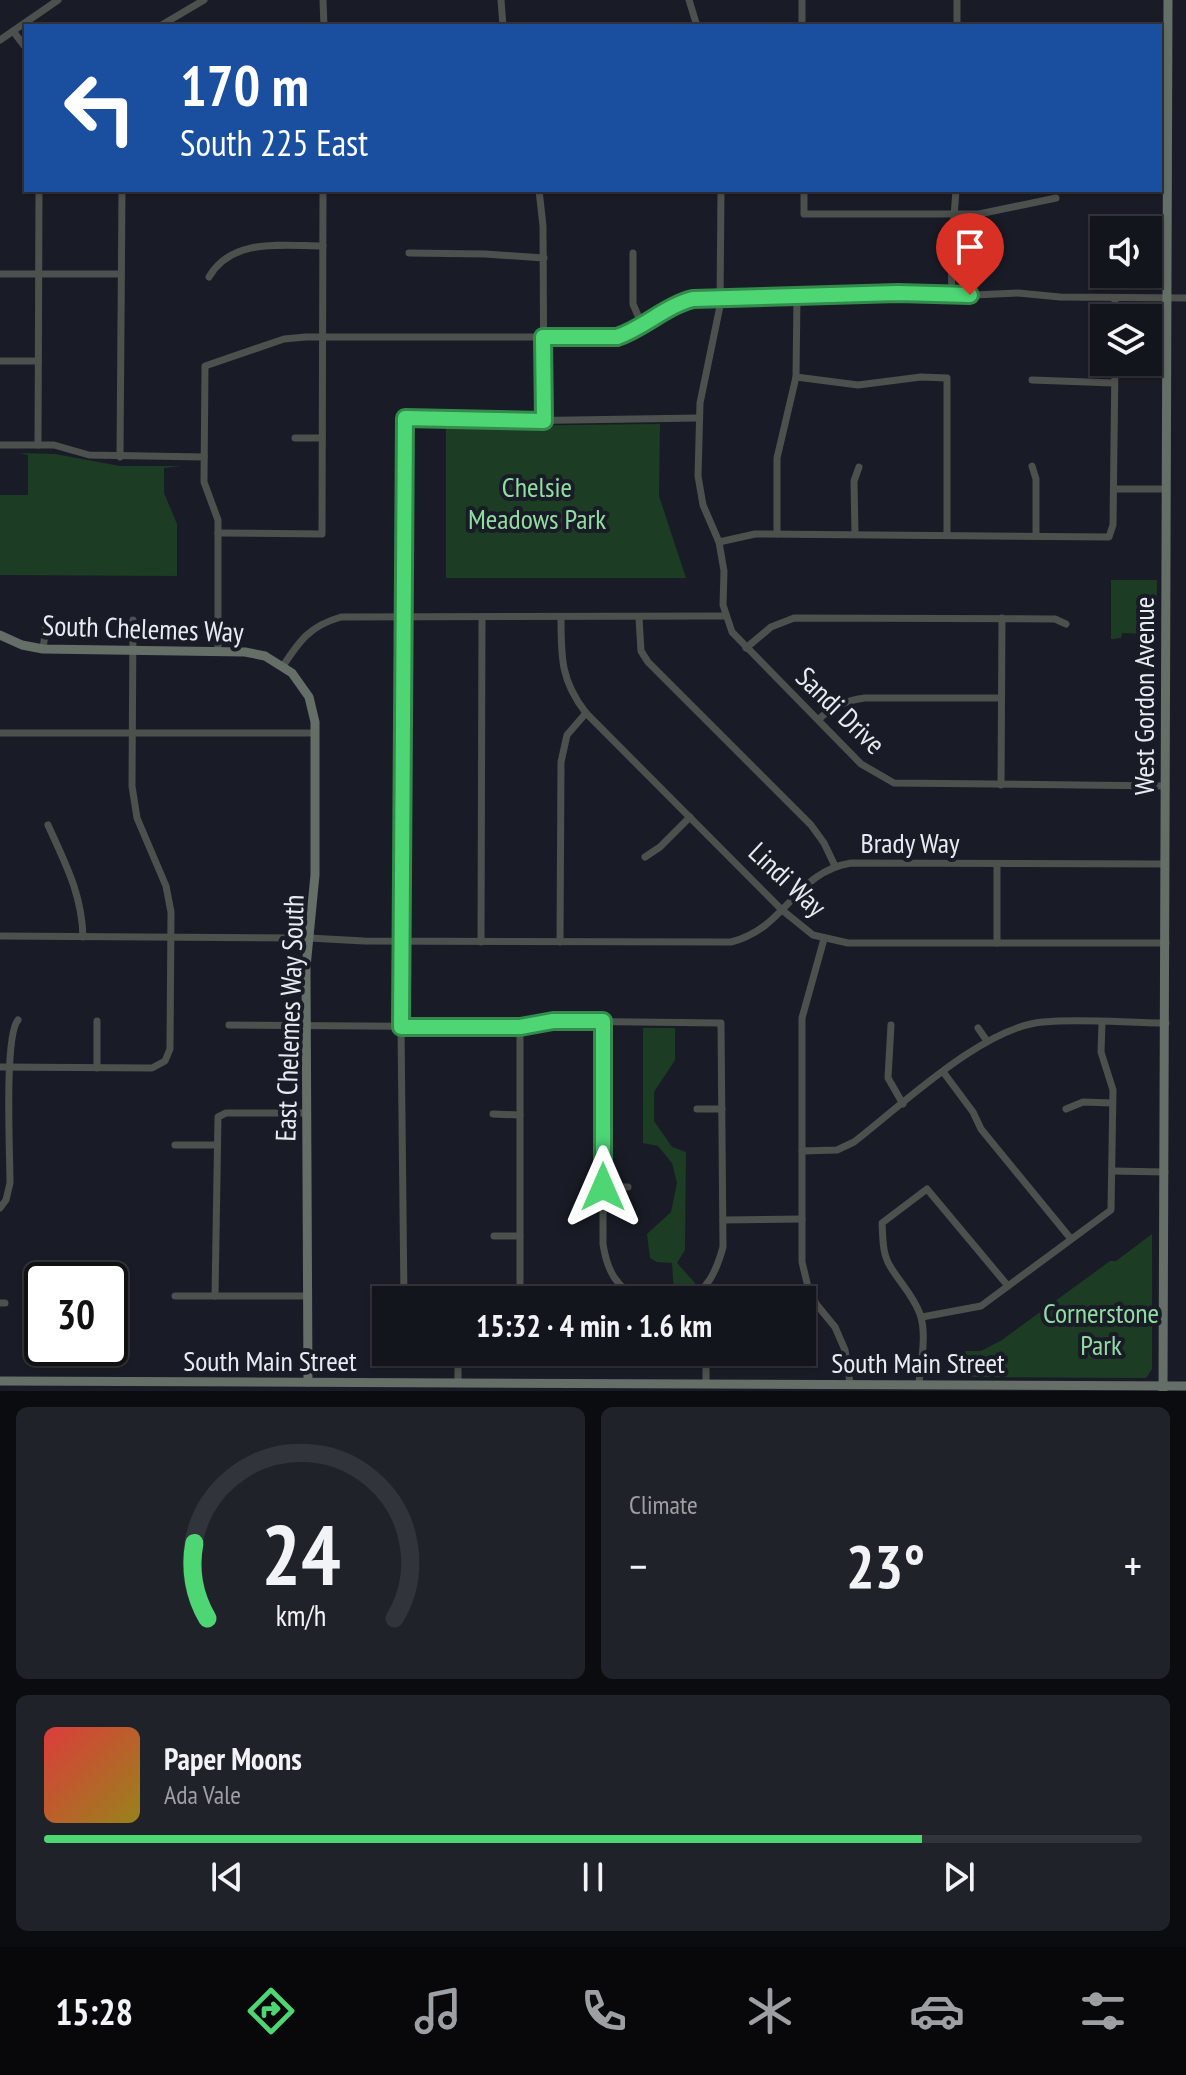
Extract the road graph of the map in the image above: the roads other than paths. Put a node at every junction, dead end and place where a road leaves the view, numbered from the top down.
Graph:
1 (58, 0) edge
2 (204, 0) edge
3 (323, 0) edge
4 (501, 0) edge
5 (689, 0) edge
6 (802, 0) edge
7 (957, 0) edge
8 (1168, 0) edge
9 (163, 24) edge
10 (324, 24) edge
11 (503, 24) edge
12 (696, 24) edge
13 (802, 24) edge
14 (957, 24) edge
15 (13, 31) junction
16 (0, 40) edge
17 (1164, 44) edge
18 (24, 45) edge
19 (39, 192) edge
20 (122, 192) edge
21 (323, 192) edge
22 (539, 192) edge
23 (721, 192) edge
24 (804, 192) edge
25 (956, 192) edge
26 (1056, 198) dead end
27 (956, 214) junction
28 (323, 246) junction
29 (409, 253) dead end
30 (633, 253) dead end
31 (544, 258) junction
32 (0, 274) edge
33 (39, 274) junction
34 (121, 274) junction
35 (209, 277) dead end
36 (797, 296) junction
37 (952, 296) junction
38 (721, 297) junction
39 (1167, 298) junction
40 (1186, 298) edge
41 (1115, 299) junction
42 (1115, 304) edge
43 (642, 325) junction
44 (323, 337) junction
45 (543, 337) junction
46 (0, 361) edge
47 (38, 361) junction
48 (1114, 376) edge
49 (796, 377) junction
50 (1032, 380) dead end
51 (1114, 383) junction
52 (698, 418) junction
53 (544, 421) junction
54 (295, 438) dead end
55 (322, 438) junction
56 (0, 445) edge
57 (38, 445) junction
58 (120, 457) junction
59 (204, 457) junction
60 (1032, 466) dead end
61 (859, 467) dead end
62 (1114, 489) junction
63 (1165, 489) junction
64 (218, 533) junction
65 (777, 534) junction
66 (855, 534) junction
67 (947, 534) junction
68 (1036, 535) junction
69 (719, 542) junction
70 (725, 616) junction
71 (403, 617) junction
72 (482, 617) junction
73 (561, 618) junction
74 (639, 618) junction
75 (1002, 618) junction
76 (47, 619) dead end
77 (133, 620) dead end
78 (1066, 624) dead end
79 (0, 635) edge
80 (746, 648) junction
81 (43, 649) junction
82 (133, 651) junction
83 (218, 651) junction
84 (283, 666) junction
85 (1001, 698) junction
86 (586, 713) junction
87 (819, 719) junction
88 (0, 733) edge
89 (132, 733) junction
90 (314, 733) junction
91 (1001, 785) junction
92 (1165, 786) junction
93 (690, 817) junction
94 (48, 825) dead end
95 (645, 857) dead end
96 (997, 864) junction
97 (1165, 864) junction
98 (835, 866) junction
99 (782, 910) junction
100 (0, 936) edge
101 (83, 937) junction
102 (171, 937) junction
103 (309, 938) junction
104 (824, 939) junction
105 (402, 942) junction
106 (481, 942) junction
107 (560, 942) junction
108 (997, 943) junction
109 (1166, 943) junction
110 (18, 1020) dead end
111 (97, 1021) dead end
112 (603, 1021) junction
113 (1102, 1023) junction
114 (1166, 1023) junction
115 (229, 1025) dead end
116 (891, 1025) dead end
117 (307, 1026) junction
118 (401, 1027) junction
119 (520, 1027) junction
120 (978, 1028) dead end
121 (987, 1041) junction
122 (0, 1067) edge
123 (10, 1067) junction
124 (97, 1068) junction
125 (944, 1073) junction
126 (1112, 1103) junction
127 (903, 1104) junction
128 (697, 1109) dead end
129 (722, 1109) junction
130 (1066, 1109) dead end
131 (307, 1113) junction
132 (493, 1114) dead end
133 (520, 1115) junction
134 (0, 1142) edge
135 (11, 1142) junction
136 (175, 1145) dead end
137 (216, 1145) junction
138 (802, 1151) junction
139 (1112, 1171) junction
140 (1165, 1172) junction
141 (603, 1187) junction
142 (628, 1187) dead end
143 (0, 1208) edge
144 (802, 1219) junction
145 (723, 1220) junction
146 (494, 1236) dead end
147 (520, 1236) junction
148 (1071, 1239) junction
149 (404, 1286) edge
150 (520, 1286) edge
151 (621, 1286) edge
152 (703, 1286) edge
153 (1008, 1286) junction
154 (175, 1296) dead end
155 (215, 1296) junction
156 (307, 1296) junction
157 (922, 1317) junction
158 (458, 1366) edge
159 (708, 1366) edge
160 (0, 1381) edge
161 (308, 1382) junction
162 (458, 1382) junction
163 (850, 1383) junction
164 (919, 1383) junction
165 (66, 1386) edge
166 (710, 1386) edge
167 (1186, 1386) edge
168 (362, 1387) edge
169 (579, 1387) edge
170 (1163, 1388) edge

1 - 15 street
2 - 9 street
3 - 10 street
4 - 11 street
5 - 12 street
6 - 13 street
7 - 14 street
8 - 17 street, West Gordon Avenue
15 - 16 street
15 - 18 street
17 - 39 street, West Gordon Avenue
19 - 33 street
20 - 34 street
21 - 28 street
22 - 31 street
23 - 38 street
24 - 27 street
25 - 27 street
26 - 27 street
27 - 37 street
28 - 35 street
28 - 44 street
29 - 31 street
30 - 43 street
31 - 45 street
32 - 33 street
33 - 34 street
33 - 47 street
34 - 58 street
36 - 37 street
36 - 38 street
36 - 49 street
37 - 41 street
38 - 43 street
38 - 52 street
39 - 40 street
39 - 41 street
39 - 63 street, West Gordon Avenue
41 - 42 street
43 - 45 street
44 - 45 street
44 - 55 street
44 - 59 street
45 - 53 street
46 - 47 street
47 - 57 street
48 - 51 street
49 - 65 street
49 - 67 street
50 - 51 street
51 - 62 street
52 - 53 street
52 - 69 street
53 - 71 street
54 - 55 street
55 - 64 street
56 - 57 street
57 - 58 street
58 - 59 street
59 - 64 street
60 - 68 street
61 - 66 street
62 - 63 street
62 - 68 street
63 - 92 street, West Gordon Avenue
64 - 83 street
65 - 66 street
65 - 69 street
66 - 67 street
67 - 68 street
69 - 70 street
70 - 74 street
70 - 80 street, Sandi Drive
71 - 72 street
71 - 84 street
71 - 105 street
72 - 73 street
72 - 106 street
73 - 74 street
73 - 86 street, Lindi Way
74 - 98 street, Brady Way
75 - 78 street
75 - 80 street
75 - 85 street
76 - 81 street
77 - 82 street
79 - 81 street, South Chelemes Way
80 - 87 street, Sandi Drive
81 - 82 street, South Chelemes Way
82 - 83 street, South Chelemes Way
82 - 89 street
83 - 84 street, South Chelemes Way
84 - 90 street, East Chelemes Way South
85 - 87 street
85 - 91 street
86 - 93 street, Lindi Way
86 - 107 street
87 - 91 street, Sandi Drive
88 - 89 street
89 - 90 street
89 - 102 street
90 - 103 street, East Chelemes Way South
91 - 92 street, Sandi Drive
92 - 97 street, West Gordon Avenue
93 - 95 street
93 - 99 street, Lindi Way
94 - 101 street
96 - 97 street, Brady Way
96 - 98 street, Brady Way
96 - 108 street
97 - 109 street, West Gordon Avenue
98 - 99 street
99 - 104 street, Lindi Way
99 - 107 street
100 - 101 street
101 - 102 street
102 - 103 street
102 - 124 street
103 - 105 street
103 - 117 street, East Chelemes Way South
104 - 108 street, Lindi Way
104 - 138 street
105 - 106 street
105 - 118 street
106 - 107 street
108 - 109 street, Lindi Way
109 - 114 street, West Gordon Avenue
110 - 123 street
111 - 124 street
112 - 119 street
112 - 129 street
112 - 141 street
113 - 114 street
113 - 121 street
113 - 126 street
114 - 140 street, West Gordon Avenue
115 - 117 street
116 - 127 street
117 - 118 street
117 - 131 street, East Chelemes Way South
118 - 119 street
118 - 149 street
119 - 133 street
120 - 121 street
121 - 125 street
122 - 123 street
123 - 124 street
123 - 135 street
125 - 127 street
125 - 148 street
126 - 130 street
126 - 139 street
127 - 138 street
128 - 129 street
129 - 145 street
131 - 137 street
131 - 156 street, East Chelemes Way South
132 - 133 street
133 - 147 street
134 - 135 street
135 - 143 street
136 - 137 street
137 - 155 street
138 - 144 street
139 - 140 street
139 - 148 street
140 - 170 street, West Gordon Avenue
141 - 142 street
141 - 151 street
144 - 145 street
144 - 163 street
145 - 152 street
146 - 147 street
147 - 150 street
148 - 153 street
153 - 157 street
153 - 157 street
154 - 155 street
155 - 156 street
156 - 161 street, East Chelemes Way South
157 - 164 street
158 - 162 street
159 - 166 street
160 - 165 street, South Main Street
161 - 165 street, South Main Street
161 - 168 street, South Main Street
162 - 168 street, South Main Street
162 - 169 street, South Main Street
163 - 164 street, South Main Street
163 - 166 street, South Main Street
164 - 170 street, South Main Street
166 - 169 street, South Main Street
167 - 170 street, South Main Street

